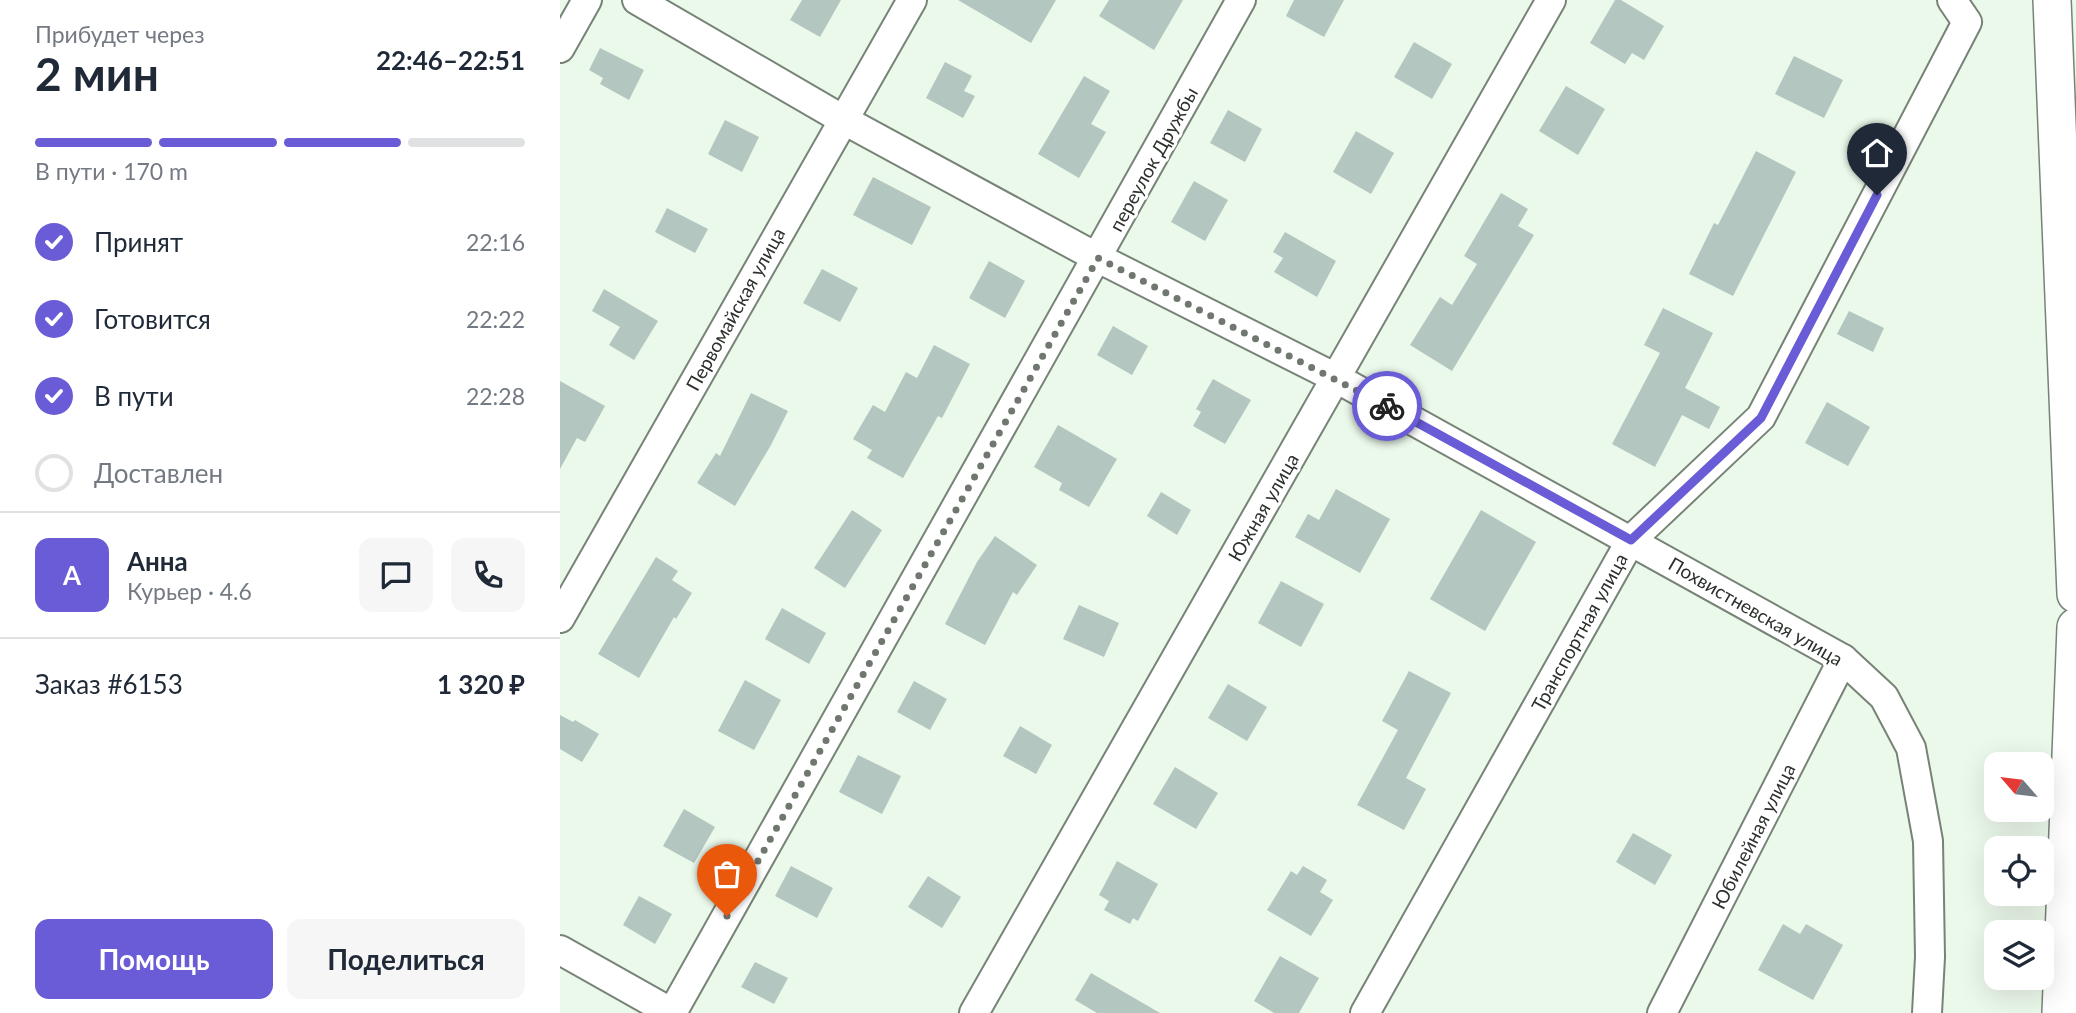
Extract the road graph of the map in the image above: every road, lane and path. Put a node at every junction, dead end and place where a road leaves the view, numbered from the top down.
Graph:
1 (587, 0) edge
2 (637, 0) edge
3 (912, 0) edge
4 (1241, 0) edge
5 (1551, 0) edge
6 (2052, 0) edge
7 (1959, 11) edge
8 (560, 48) edge
9 (842, 119) junction
10 (1098, 258) junction
11 (1336, 378) junction
12 (1631, 540) junction
13 (2076, 594) edge
14 (560, 618) edge
15 (2076, 627) edge
16 (1843, 659) junction
17 (560, 950) edge
18 (672, 1013) edge
19 (974, 1013) edge
20 (1365, 1013) edge
21 (1662, 1013) edge
22 (1927, 1013) edge
23 (2061, 1013) edge

1 - 8 street
2 - 9 street, Похвистневская улица
3 - 9 street, Первомайская улица
4 - 10 street, переулок Дружбы
5 - 11 street, Южная улица
6 - 13 main road
7 - 12 street, Транспортная улица
9 - 10 street, Похвистневская улица
9 - 14 street, Первомайская улица
10 - 11 street, Похвистневская улица
10 - 18 street, переулок Дружбы
11 - 12 street, Похвистневская улица
11 - 19 street, Южная улица
12 - 16 street, Похвистневская улица
12 - 20 street, Транспортная улица
15 - 23 main road
16 - 21 street, Юбилейная улица
16 - 22 street, Похвистневская улица
17 - 18 street

